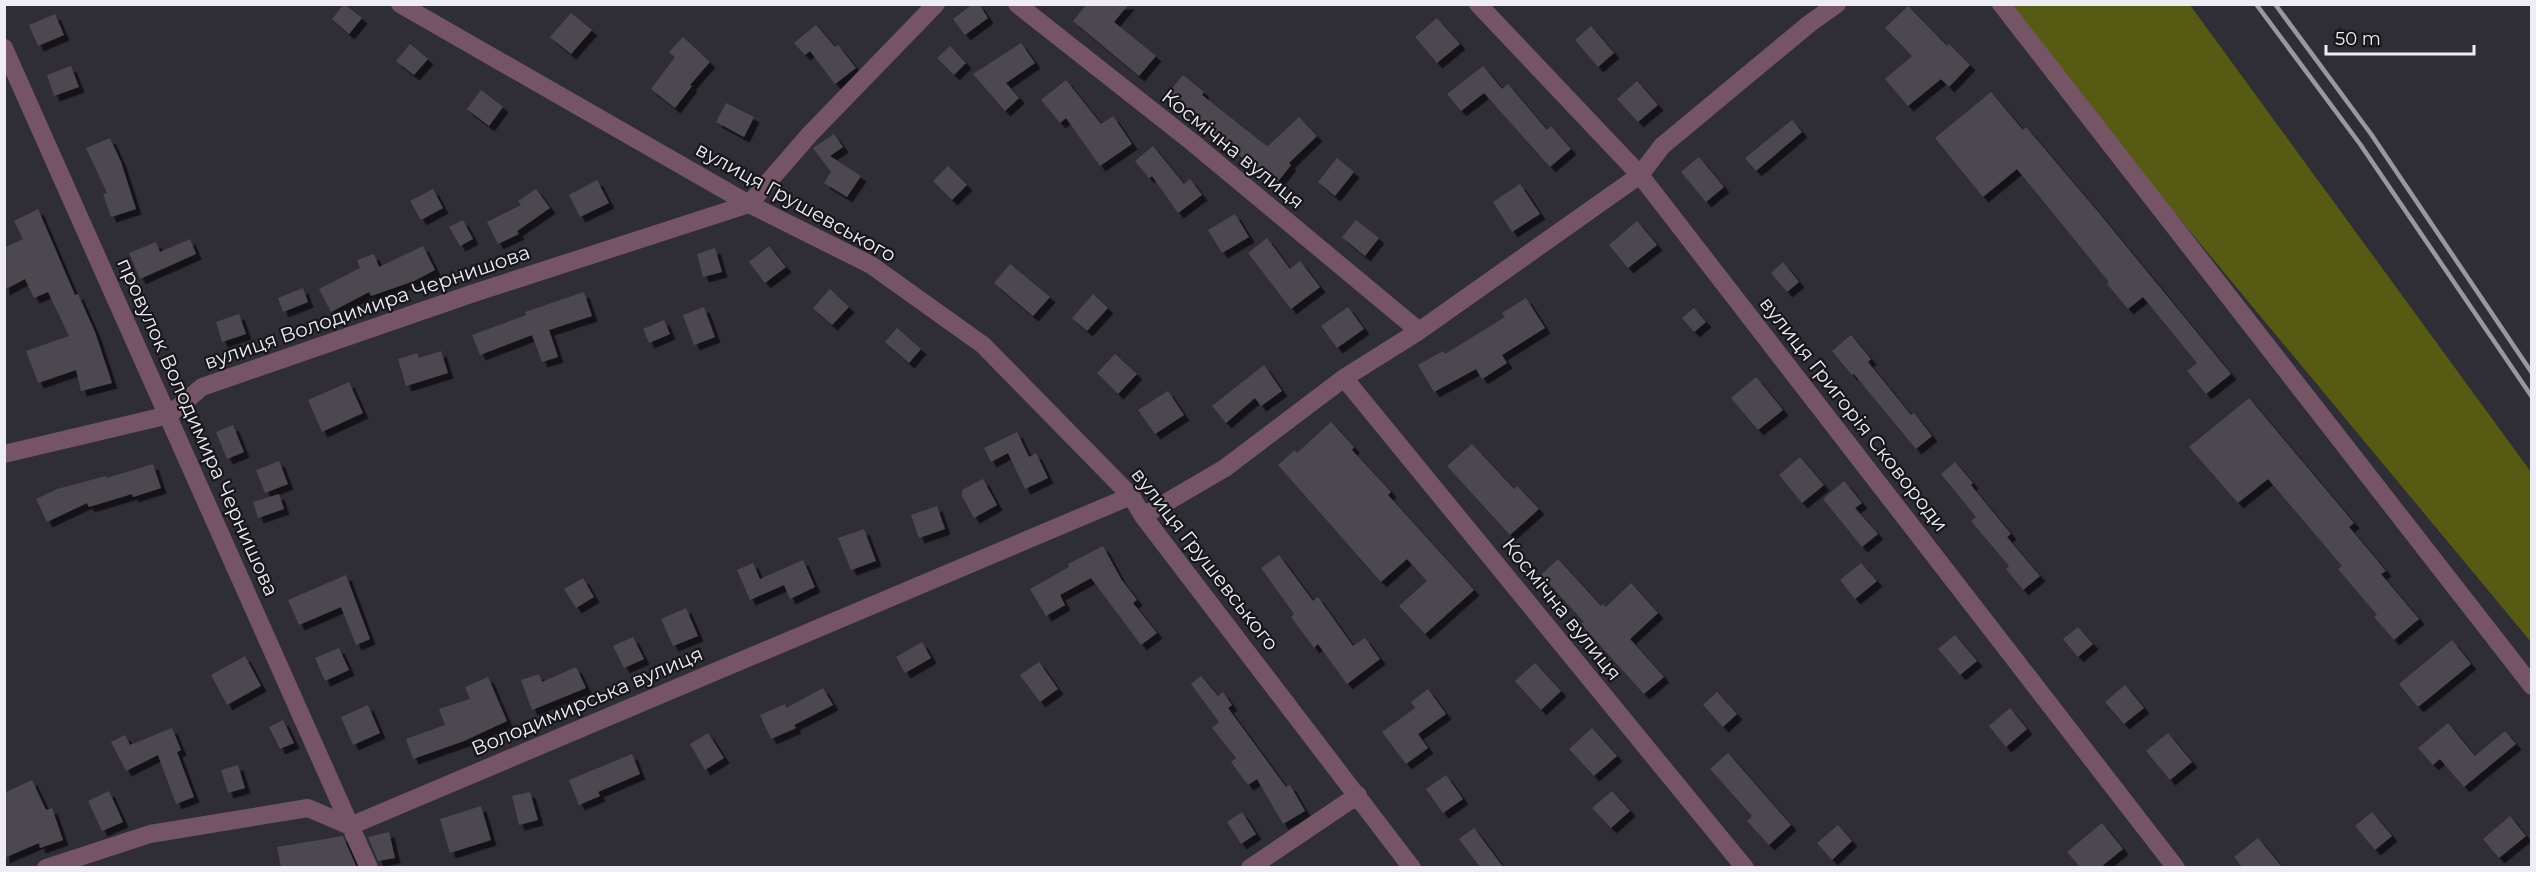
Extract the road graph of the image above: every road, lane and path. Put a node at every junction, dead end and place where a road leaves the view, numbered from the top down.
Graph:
1 (400, 4) edge
2 (936, 4) edge
3 (1017, 4) edge
4 (1478, 4) edge
5 (1837, 4) edge
6 (2001, 4) edge
7 (4, 48) edge
8 (1640, 174) junction
9 (749, 204) junction
10 (1419, 331) junction
11 (1344, 378) junction
12 (169, 415) junction
13 (4, 454) edge
14 (1131, 496) junction
15 (1143, 516) junction
16 (2532, 686) edge
17 (1358, 795) junction
18 (350, 826) junction
19 (46, 867) edge
20 (369, 867) edge
21 (1250, 867) edge
22 (1412, 867) edge
23 (1745, 867) edge
24 (2176, 867) edge

1 - 9 street, вулиця Грушевського
2 - 9 street
3 - 10 street, Космічна вулиця
4 - 8 street, вулиця Григорія Сковороди
5 - 8 street
6 - 16 street
7 - 12 street, провулок Володимира Чернишова
8 - 10 street
8 - 24 street, вулиця Григорія Сковороди
9 - 12 street, вулиця Володимира Чернишова
9 - 14 street, вулиця Грушевського
10 - 11 street
11 - 15 street
11 - 23 street, Космічна вулиця
12 - 13 street, вулиця Володимира Чернишова
12 - 18 street, провулок Володимира Чернишова
14 - 15 street, вулиця Грушевського
14 - 18 street, Володимирська вулиця
15 - 17 street, вулиця Грушевського
17 - 21 street
17 - 22 street, вулиця Грушевського
18 - 19 street
18 - 20 street, провулок Володимира Чернишова

